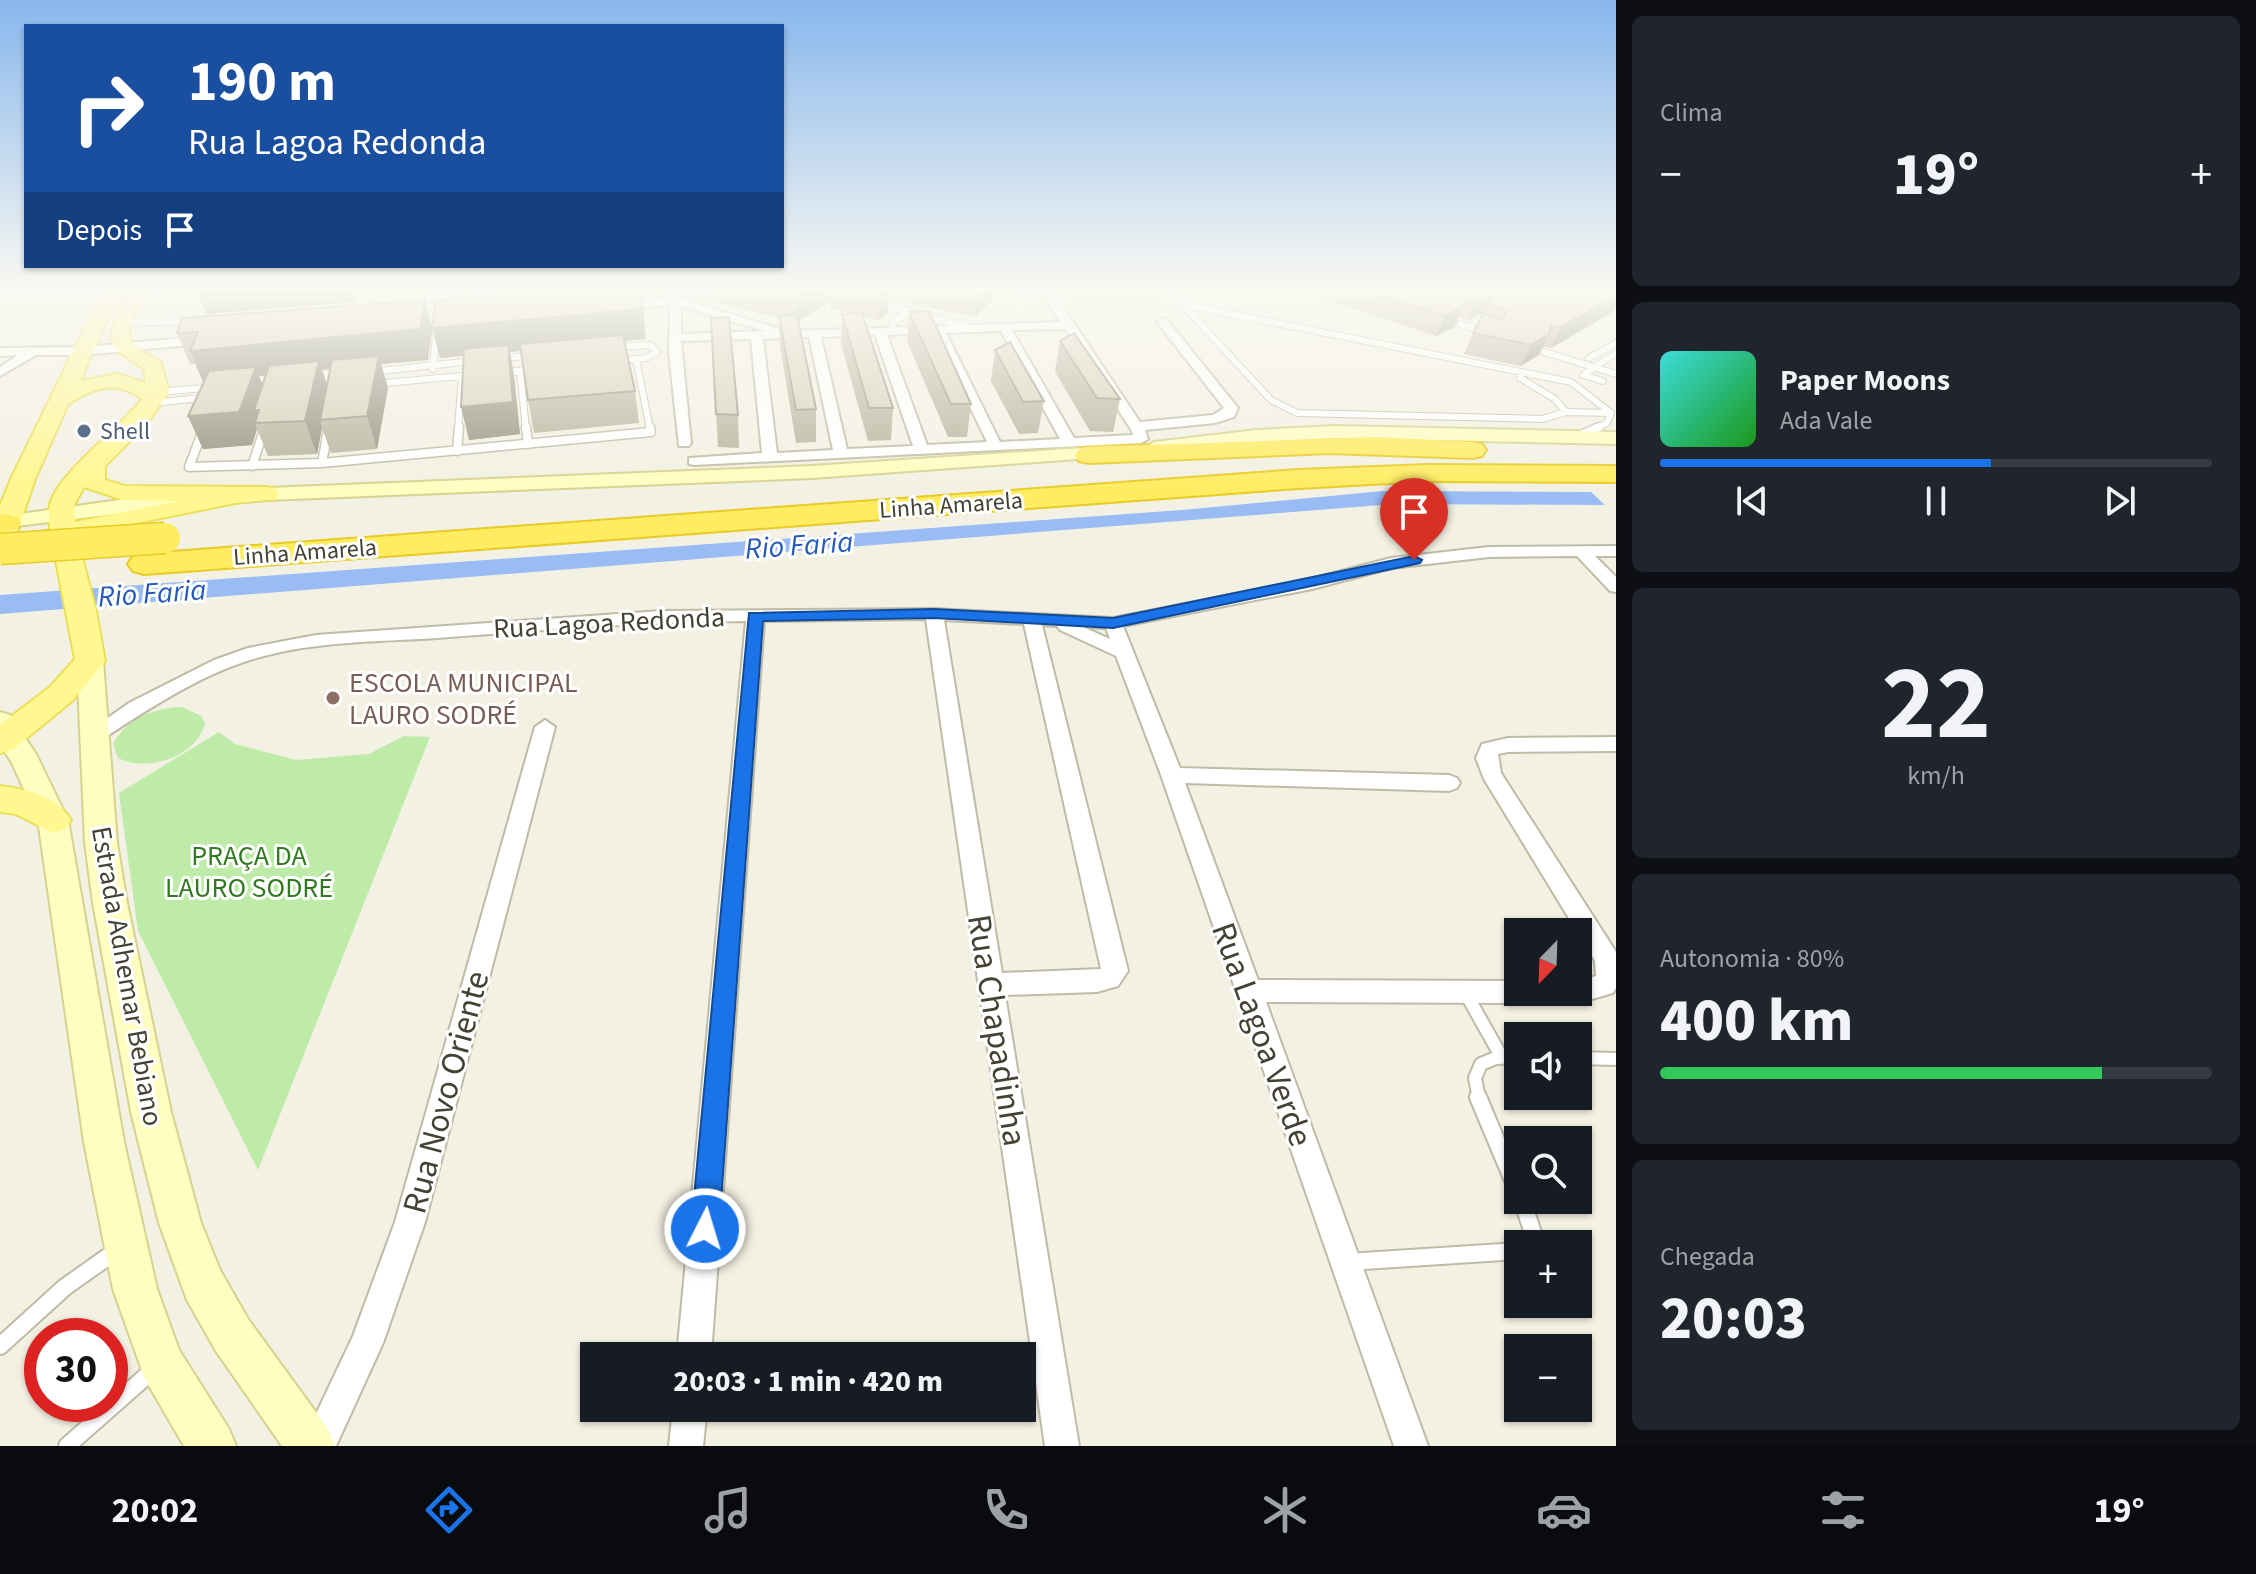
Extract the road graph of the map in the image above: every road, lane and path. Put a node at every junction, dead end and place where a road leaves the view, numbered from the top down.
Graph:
1 (26, 356) edge
2 (81, 356) edge
3 (139, 356) edge
4 (434, 356) edge
5 (518, 356) edge
6 (646, 356) edge
7 (677, 356) edge
8 (759, 356) edge
9 (819, 356) edge
10 (894, 356) edge
11 (952, 356) edge
12 (1023, 356) edge
13 (1087, 356) edge
14 (1190, 356) edge
15 (1230, 356) edge
16 (1443, 356) edge
17 (1559, 356) edge
18 (1592, 356) edge
19 (1589, 358) dead end
20 (636, 359) junction
21 (1612, 359) edge
22 (607, 362) edge
23 (433, 365) junction
24 (1595, 367) junction
25 (549, 368) edge
26 (520, 371) junction
27 (0, 372) edge
28 (1520, 372) junction
29 (358, 373) edge
30 (490, 374) edge
31 (1616, 374) edge
32 (476, 375) edge
33 (1583, 375) junction
34 (462, 376) junction
35 (432, 379) junction
36 (1603, 381) dead end
37 (1571, 382) junction
38 (369, 384) edge
39 (223, 386) edge
40 (155, 398) junction
41 (57, 402) junction
42 (209, 411) edge
43 (1566, 412) junction
44 (1611, 413) junction
45 (331, 417) edge
46 (266, 422) edge
47 (204, 425) edge
48 (1139, 433) junction
49 (1578, 437) junction
50 (1616, 438) edge
51 (684, 443) dead end
52 (528, 444) junction
53 (996, 447) junction
54 (1080, 449) junction
55 (922, 450) junction
56 (457, 451) junction
57 (841, 453) junction
58 (770, 457) junction
59 (1616, 458) edge
60 (694, 461) dead end
61 (94, 463) junction
62 (322, 463) junction
63 (1522, 464) junction
64 (252, 466) junction
65 (25, 474) junction
66 (1616, 474) edge
67 (1616, 483) edge
68 (0, 490) edge
69 (267, 494) junction
70 (235, 498) joint
71 (61, 524) junction
72 (1, 535) edge
73 (1581, 551) junction
74 (1616, 551) edge
75 (0, 556) edge
76 (0, 574) edge
77 (1616, 587) edge
78 (934, 614) junction
79 (755, 616) junction
80 (1041, 618) junction
81 (1113, 623) junction
82 (1124, 652) junction
83 (90, 661) junction
84 (93, 725) junction
85 (545, 727) dead end
86 (3, 733) edge
87 (1616, 744) edge
88 (1172, 775) junction
89 (1449, 783) dead end
90 (0, 799) edge
91 (53, 820) junction
92 (1581, 918) edge
93 (1592, 935) edge
94 (991, 984) junction
95 (1592, 988) edge
96 (1247, 991) junction
97 (1465, 992) junction
98 (1504, 992) edge
99 (1501, 1056) junction
100 (1504, 1056) edge
101 (1592, 1058) edge
102 (1616, 1059) edge
103 (1504, 1157) edge
104 (125, 1246) junction
105 (1504, 1252) edge
106 (1345, 1262) junction
107 (695, 1342) edge
108 (0, 1346) edge
109 (161, 1363) junction
110 (689, 1422) edge
111 (67, 1446) edge
112 (212, 1446) edge
113 (311, 1446) edge
114 (318, 1446) edge
115 (686, 1446) edge
116 (1062, 1446) edge
117 (1411, 1446) edge

1 - 27 street
2 - 41 main road
3 - 40 main road
4 - 23 lane
5 - 23 lane
6 - 20 lane
7 - 51 street
8 - 58 street
9 - 57 street
10 - 55 street
11 - 53 street
12 - 54 street
13 - 48 street
14 - 48 street
15 - 43 lane
16 - 28 lane
17 - 24 lane
18 - 19 lane
20 - 22 lane
20 - 52 lane
21 - 24 lane
23 - 29 lane
23 - 35 lane
24 - 31 lane
24 - 33 lane
25 - 26 lane
26 - 30 lane
26 - 52 lane
28 - 37 lane
28 - 43 lane
32 - 34 lane
33 - 36 lane
33 - 37 lane
34 - 35 lane
34 - 56 lane
35 - 38 lane
37 - 44 lane
39 - 40 lane
40 - 41 main road
40 - 42 lane
40 - 61 main road
41 - 65 main road
43 - 44 lane
44 - 49 lane
45 - 62 lane
46 - 64 lane
47 - 64 lane
48 - 54 street
49 - 50 main road, Linha Amarela
49 - 54 main road, Linha Amarela
52 - 56 lane
53 - 54 street
53 - 55 street
54 - 63 highway
54 - 69 main road, Linha Amarela
55 - 57 street
56 - 62 lane
57 - 58 street
58 - 60 street
59 - 63 highway, Linha Amarela
61 - 69 main road
61 - 71 main road
62 - 64 lane
63 - 66 highway, Linha Amarela
63 - 67 highway
63 - 72 highway, Linha Amarela, bridge
63 - 76 highway, Linha Amarela
65 - 68 main road
65 - 72 main road
69 - 70 main road, Linha Amarela
70 - 71 main road
71 - 72 main road
71 - 75 main road
71 - 83 main road, Estrada Adhemar Bebiano
73 - 74 street, Rua Lagoa Redonda
73 - 77 street
73 - 81 street, Rua Lagoa Redonda
78 - 79 street, Rua Lagoa Redonda
78 - 80 street, Rua Lagoa Redonda
78 - 94 street, Rua Chapadinha
79 - 84 street, Rua Lagoa Redonda
79 - 107 street
80 - 81 street, Rua Lagoa Redonda
80 - 82 street
80 - 94 street
81 - 82 street, Rua Lagoa Verde
82 - 88 street, Rua Lagoa Verde
83 - 84 main road, Estrada Adhemar Bebiano
83 - 86 main road
84 - 113 main road, Estrada Adhemar Bebiano
85 - 114 street, Rua Novo Oriente
86 - 91 main road, Estrada Adhemar Bebiano
87 - 92 street
88 - 89 street
88 - 96 street, Rua Lagoa Verde
90 - 91 main road
91 - 104 main road, Estrada Adhemar Bebiano
93 - 95 street
94 - 116 street, Rua Chapadinha
96 - 97 street
96 - 106 street, Rua Lagoa Verde
97 - 98 street
97 - 99 lane
99 - 100 lane
99 - 103 lane
101 - 102 lane
104 - 108 lane
104 - 109 main road, Estrada Adhemar Bebiano
105 - 106 lane
106 - 117 street, Rua Lagoa Verde
109 - 111 lane
109 - 112 main road, Estrada Adhemar Bebiano
110 - 115 street

